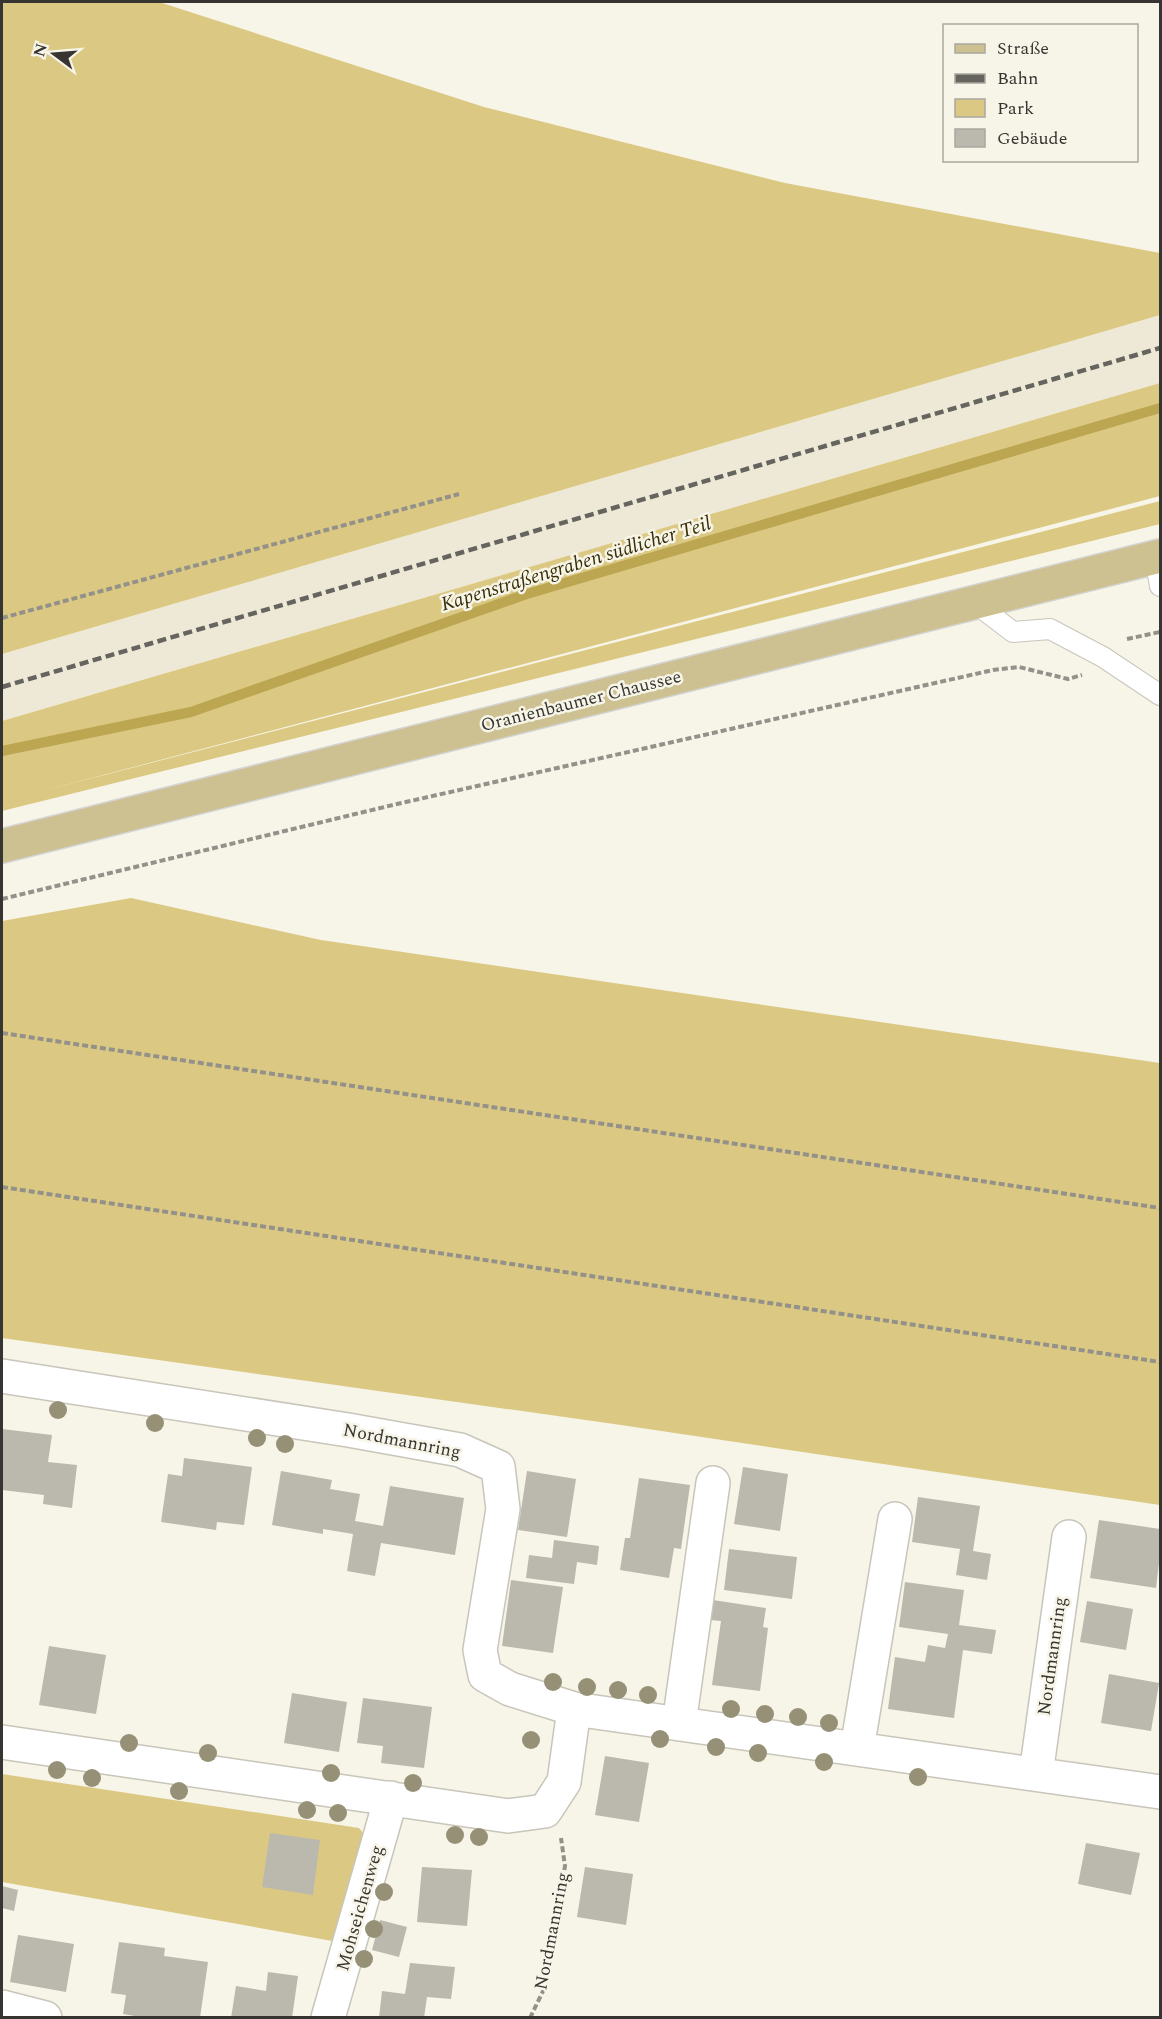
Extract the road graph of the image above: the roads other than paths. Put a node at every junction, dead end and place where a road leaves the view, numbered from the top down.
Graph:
1 (1159, 567) edge
2 (975, 603) junction
3 (1161, 695) edge
4 (2, 846) edge
5 (2, 1376) edge
6 (713, 1483) dead end
7 (895, 1520) dead end
8 (1069, 1537) dead end
9 (574, 1709) junction
10 (679, 1724) junction
11 (2, 1742) edge
12 (857, 1749) junction
13 (1036, 1774) junction
14 (1161, 1792) edge
15 (391, 1798) junction
16 (2, 2007) edge
17 (45, 2018) edge
18 (328, 2018) edge

1 - 2 main road, Oranienbaumer Chaussee
2 - 3 lane
2 - 4 main road, Oranienbaumer Chaussee
5 - 9 street, Nordmannring
6 - 10 street
7 - 12 street
8 - 13 street, Nordmannring
9 - 10 street, Nordmannring
9 - 15 street
10 - 12 street, Nordmannring
11 - 15 street
12 - 13 street, Nordmannring
13 - 14 street, Nordmannring
15 - 18 street, Mohseichenweg
16 - 17 street

